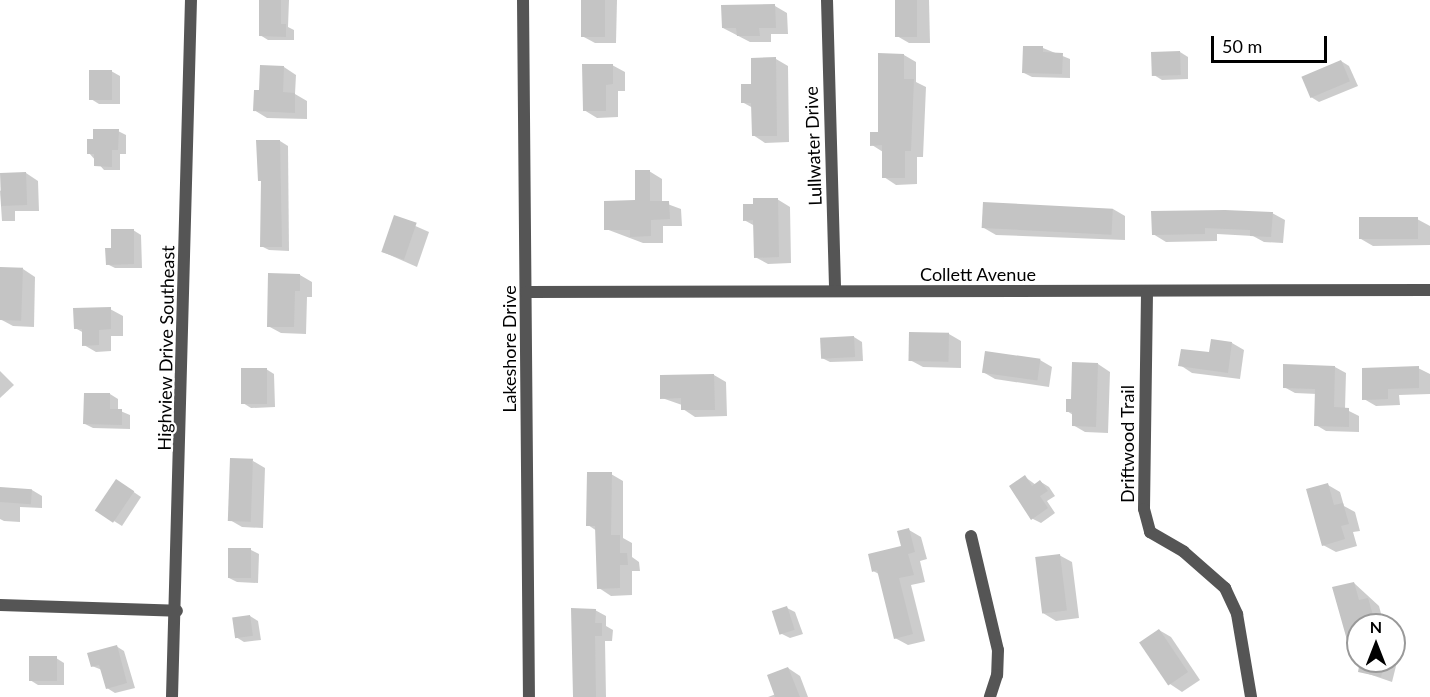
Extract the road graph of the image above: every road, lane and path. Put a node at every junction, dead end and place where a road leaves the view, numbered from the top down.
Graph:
1 (191, 0) edge
2 (523, 0) edge
3 (827, 0) edge
4 (1430, 290) edge
5 (835, 291) junction
6 (526, 292) junction
7 (1147, 292) junction
8 (971, 536) dead end
9 (0, 605) edge
10 (177, 611) junction
11 (172, 697) edge
12 (529, 697) edge
13 (990, 697) edge
14 (1251, 697) edge

1 - 10 street, Highview Drive Southeast
2 - 6 street, Lakeshore Drive
3 - 5 street, Lullwater Drive
4 - 7 street, Collett Avenue
5 - 6 street, Collett Avenue
5 - 7 street, Collett Avenue
6 - 12 street, Lakeshore Drive
7 - 14 street, Driftwood Trail
8 - 13 street
9 - 10 street
10 - 11 street, Highview Drive Southeast

